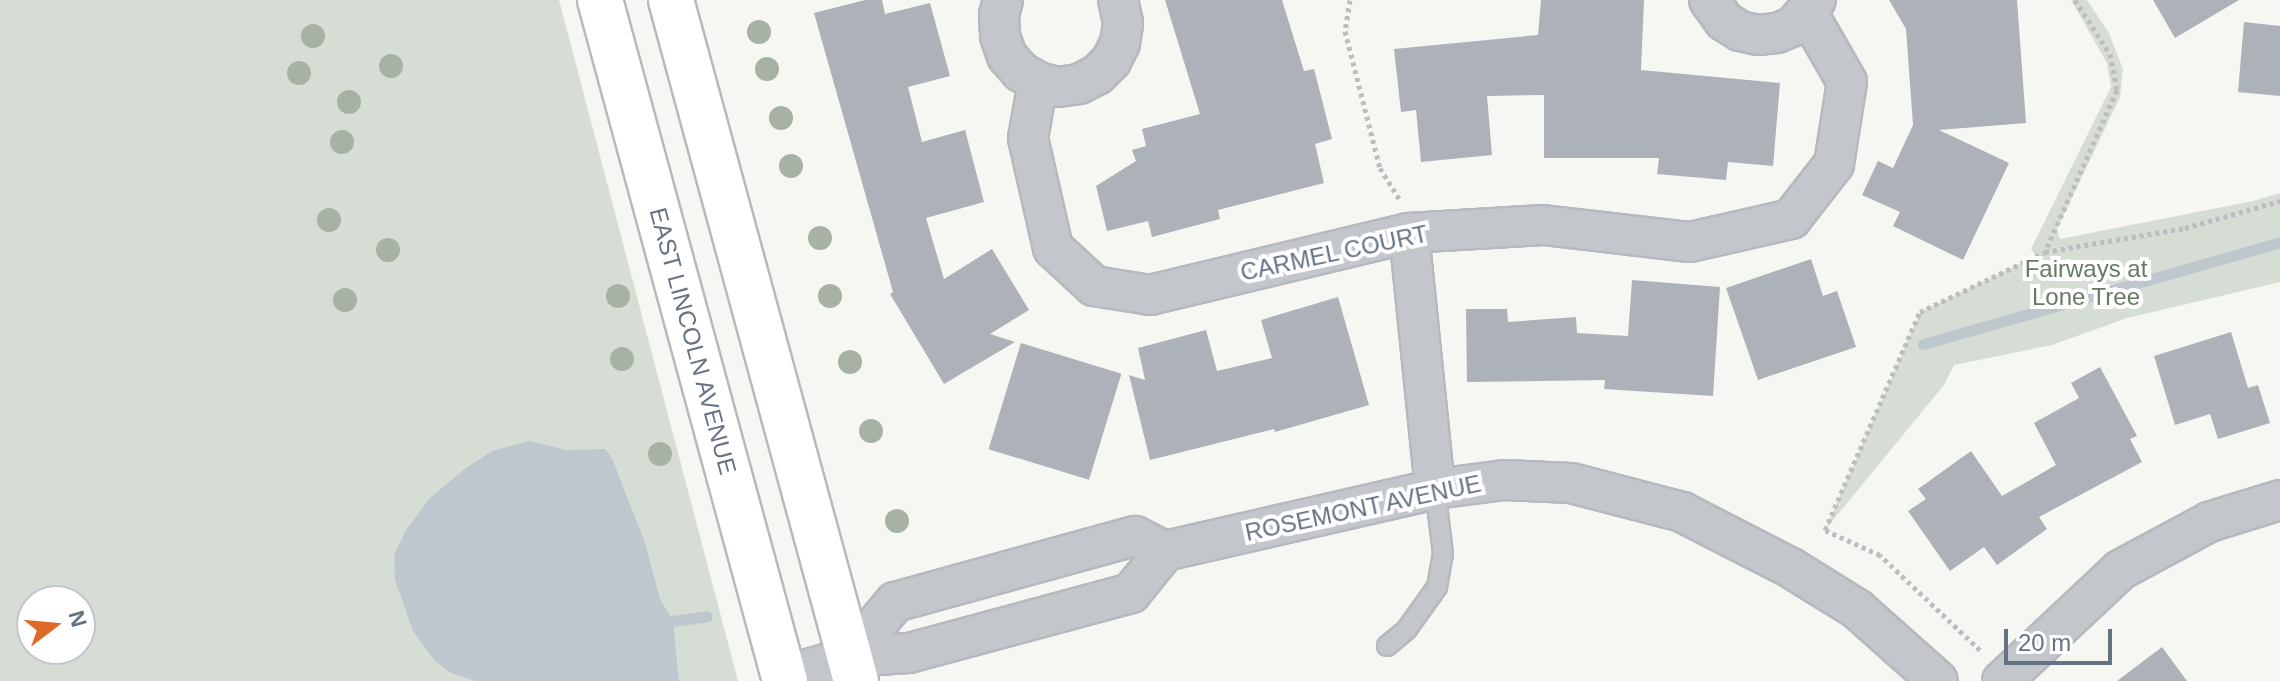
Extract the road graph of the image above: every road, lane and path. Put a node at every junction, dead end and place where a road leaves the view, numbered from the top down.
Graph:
1 (600, 0) edge
2 (671, 0) edge
3 (1003, 0) edge
4 (1118, 0) edge
5 (1350, 0) edge
6 (1709, 0) edge
7 (2075, 0) edge
8 (1812, 7) edge
9 (1038, 82) junction
10 (2280, 201) edge
11 (1409, 233) junction
12 (2045, 252) junction
13 (1435, 489) junction
14 (2280, 500) edge
15 (1165, 551) junction
16 (1387, 646) dead end
17 (853, 669) edge
18 (785, 679) edge
19 (2004, 679) edge
20 (1938, 681) edge

1 - 18 main road, EAST LINCOLN AVENUE
2 - 17 main road
3 - 9 street
4 - 9 street
5 - 11 path
6 - 8 street
7 - 12 path
8 - 11 street, CARMEL COURT
9 - 11 street, CARMEL COURT
10 - 12 path
11 - 13 street
12 - 19 path
13 - 15 street, ROSEMONT AVENUE
13 - 16 lane
13 - 20 street, ROSEMONT AVENUE
14 - 19 street
15 - 17 street
15 - 17 street
17 - 18 street

